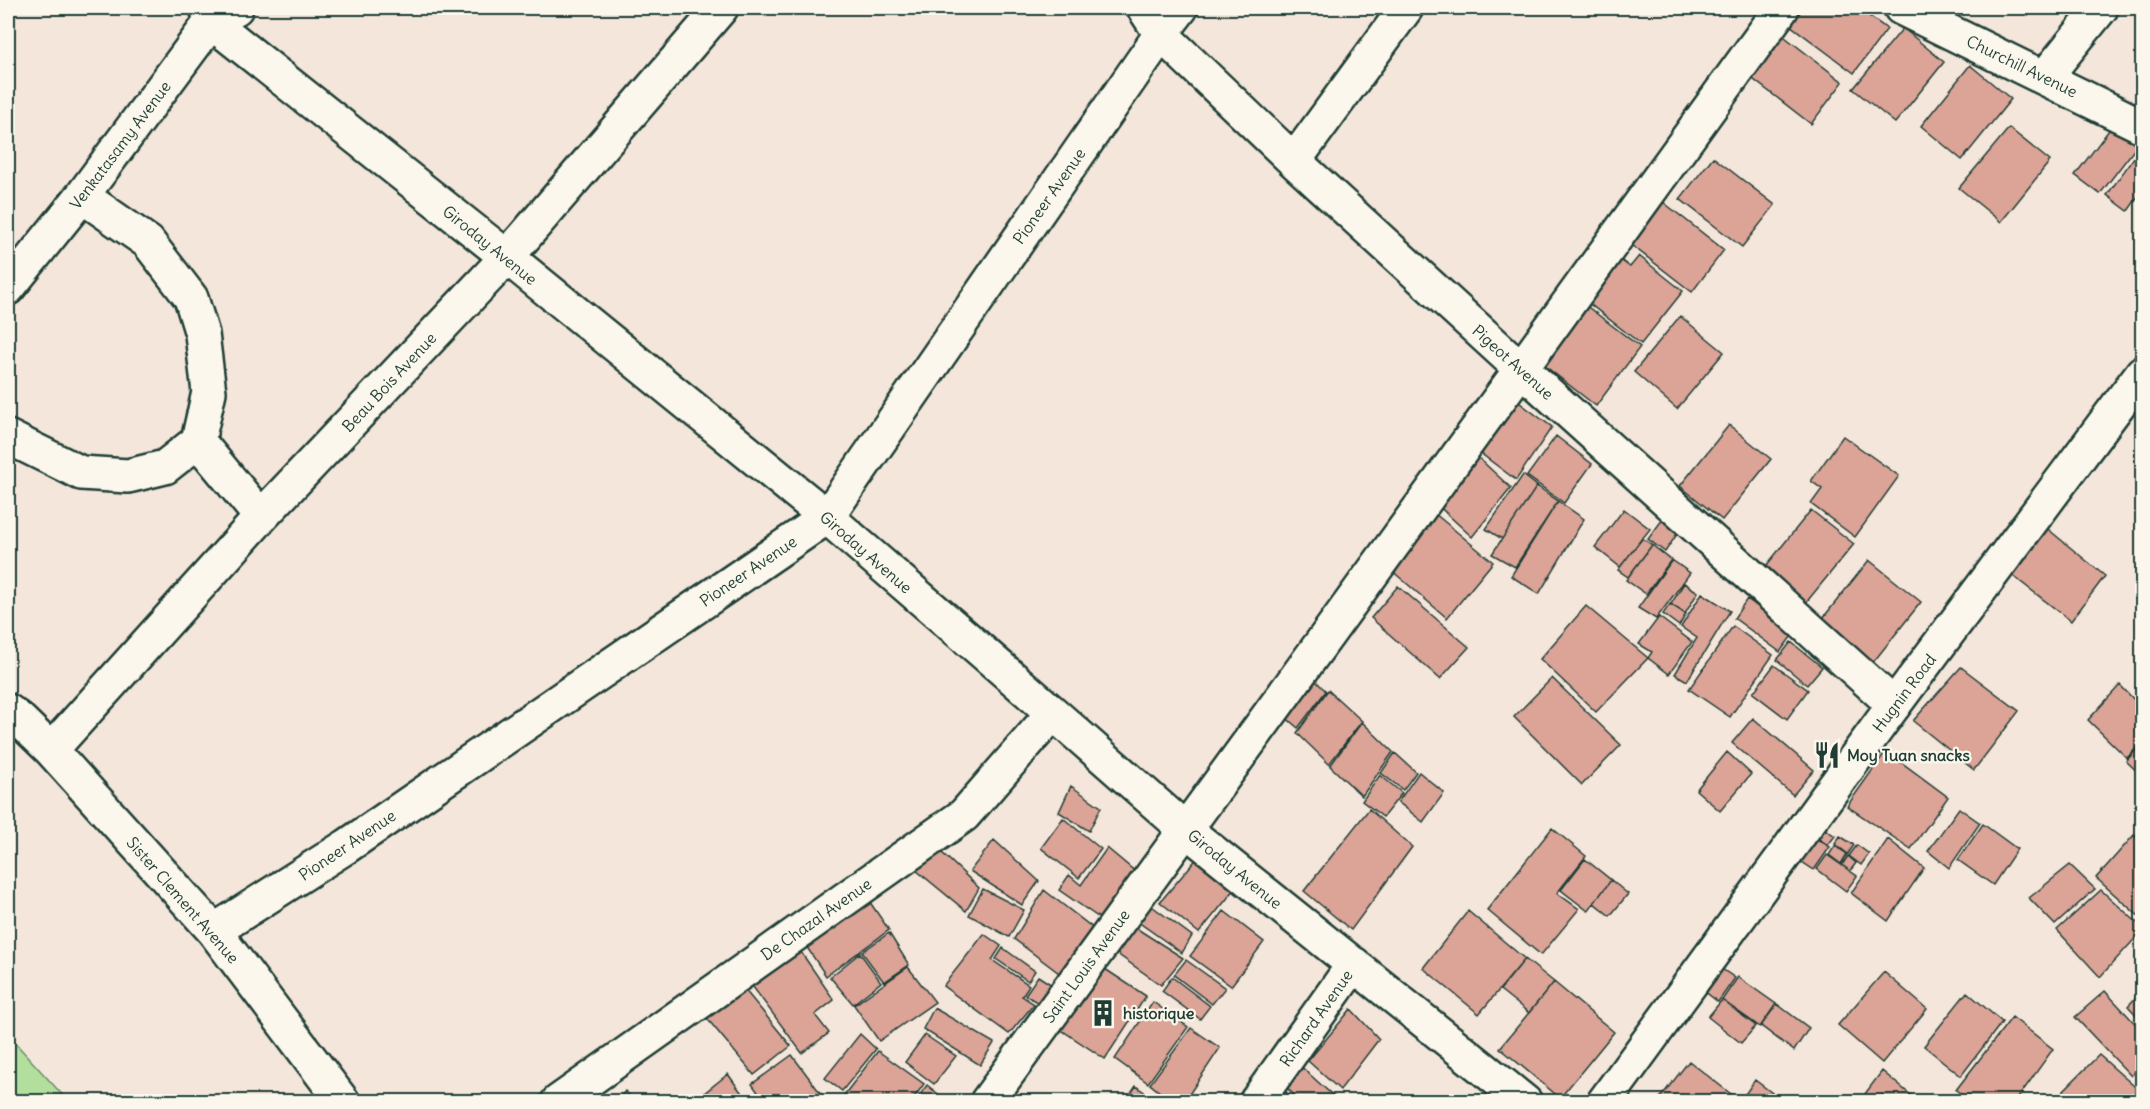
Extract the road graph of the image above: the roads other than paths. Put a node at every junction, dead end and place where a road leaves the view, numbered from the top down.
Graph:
1 (721, 8) edge
2 (1181, 8) edge
3 (1406, 8) edge
4 (1782, 8) edge
5 (1901, 8) edge
6 (2101, 8) edge
7 (218, 12) edge
8 (1152, 21) edge
9 (2045, 77) junction
10 (2142, 126) edge
11 (1294, 161) junction
12 (82, 196) junction
13 (507, 258) junction
14 (8, 288) edge
15 (1521, 369) junction
16 (2142, 372) edge
17 (8, 437) edge
18 (198, 441) junction
19 (261, 517) junction
20 (826, 517) junction
21 (1894, 705) junction
22 (8, 711) edge
23 (1053, 713) junction
24 (51, 750) junction
25 (1186, 830) junction
26 (214, 931) junction
27 (1354, 964) junction
28 (343, 1101) edge
29 (558, 1101) edge
30 (987, 1101) edge
31 (1256, 1101) edge
32 (1525, 1101) edge
33 (1604, 1101) edge

1 - 13 street, Beau Bois Avenue
2 - 8 street, Pioneer Avenue
3 - 11 street
4 - 15 street, Saint Louis Avenue
5 - 9 street, Churchill Avenue
6 - 9 street
7 - 12 street, Venkatasamy Avenue
7 - 13 street, Giroday Avenue
8 - 11 street, Pigeot Avenue
8 - 20 street, Pioneer Avenue
9 - 10 street, Churchill Avenue
11 - 15 street, Pigeot Avenue
12 - 14 street, Venkatasamy Avenue
12 - 18 street
13 - 19 street, Beau Bois Avenue
13 - 20 street, Giroday Avenue
15 - 21 street, Pigeot Avenue
15 - 25 street, Saint Louis Avenue
16 - 21 street, Hugnin Road
17 - 18 street
18 - 19 street
19 - 24 street, Beau Bois Avenue
20 - 23 street, Giroday Avenue
20 - 26 street, Pioneer Avenue
21 - 33 street, Hugnin Road
22 - 24 street, Sister Clement Avenue
23 - 25 street, Giroday Avenue
23 - 29 street, De Chazal Avenue
24 - 26 street, Sister Clement Avenue
25 - 27 street, Giroday Avenue
25 - 30 street, Saint Louis Avenue
26 - 28 street, Sister Clement Avenue
27 - 31 street, Richard Avenue
27 - 32 street, Giroday Avenue

